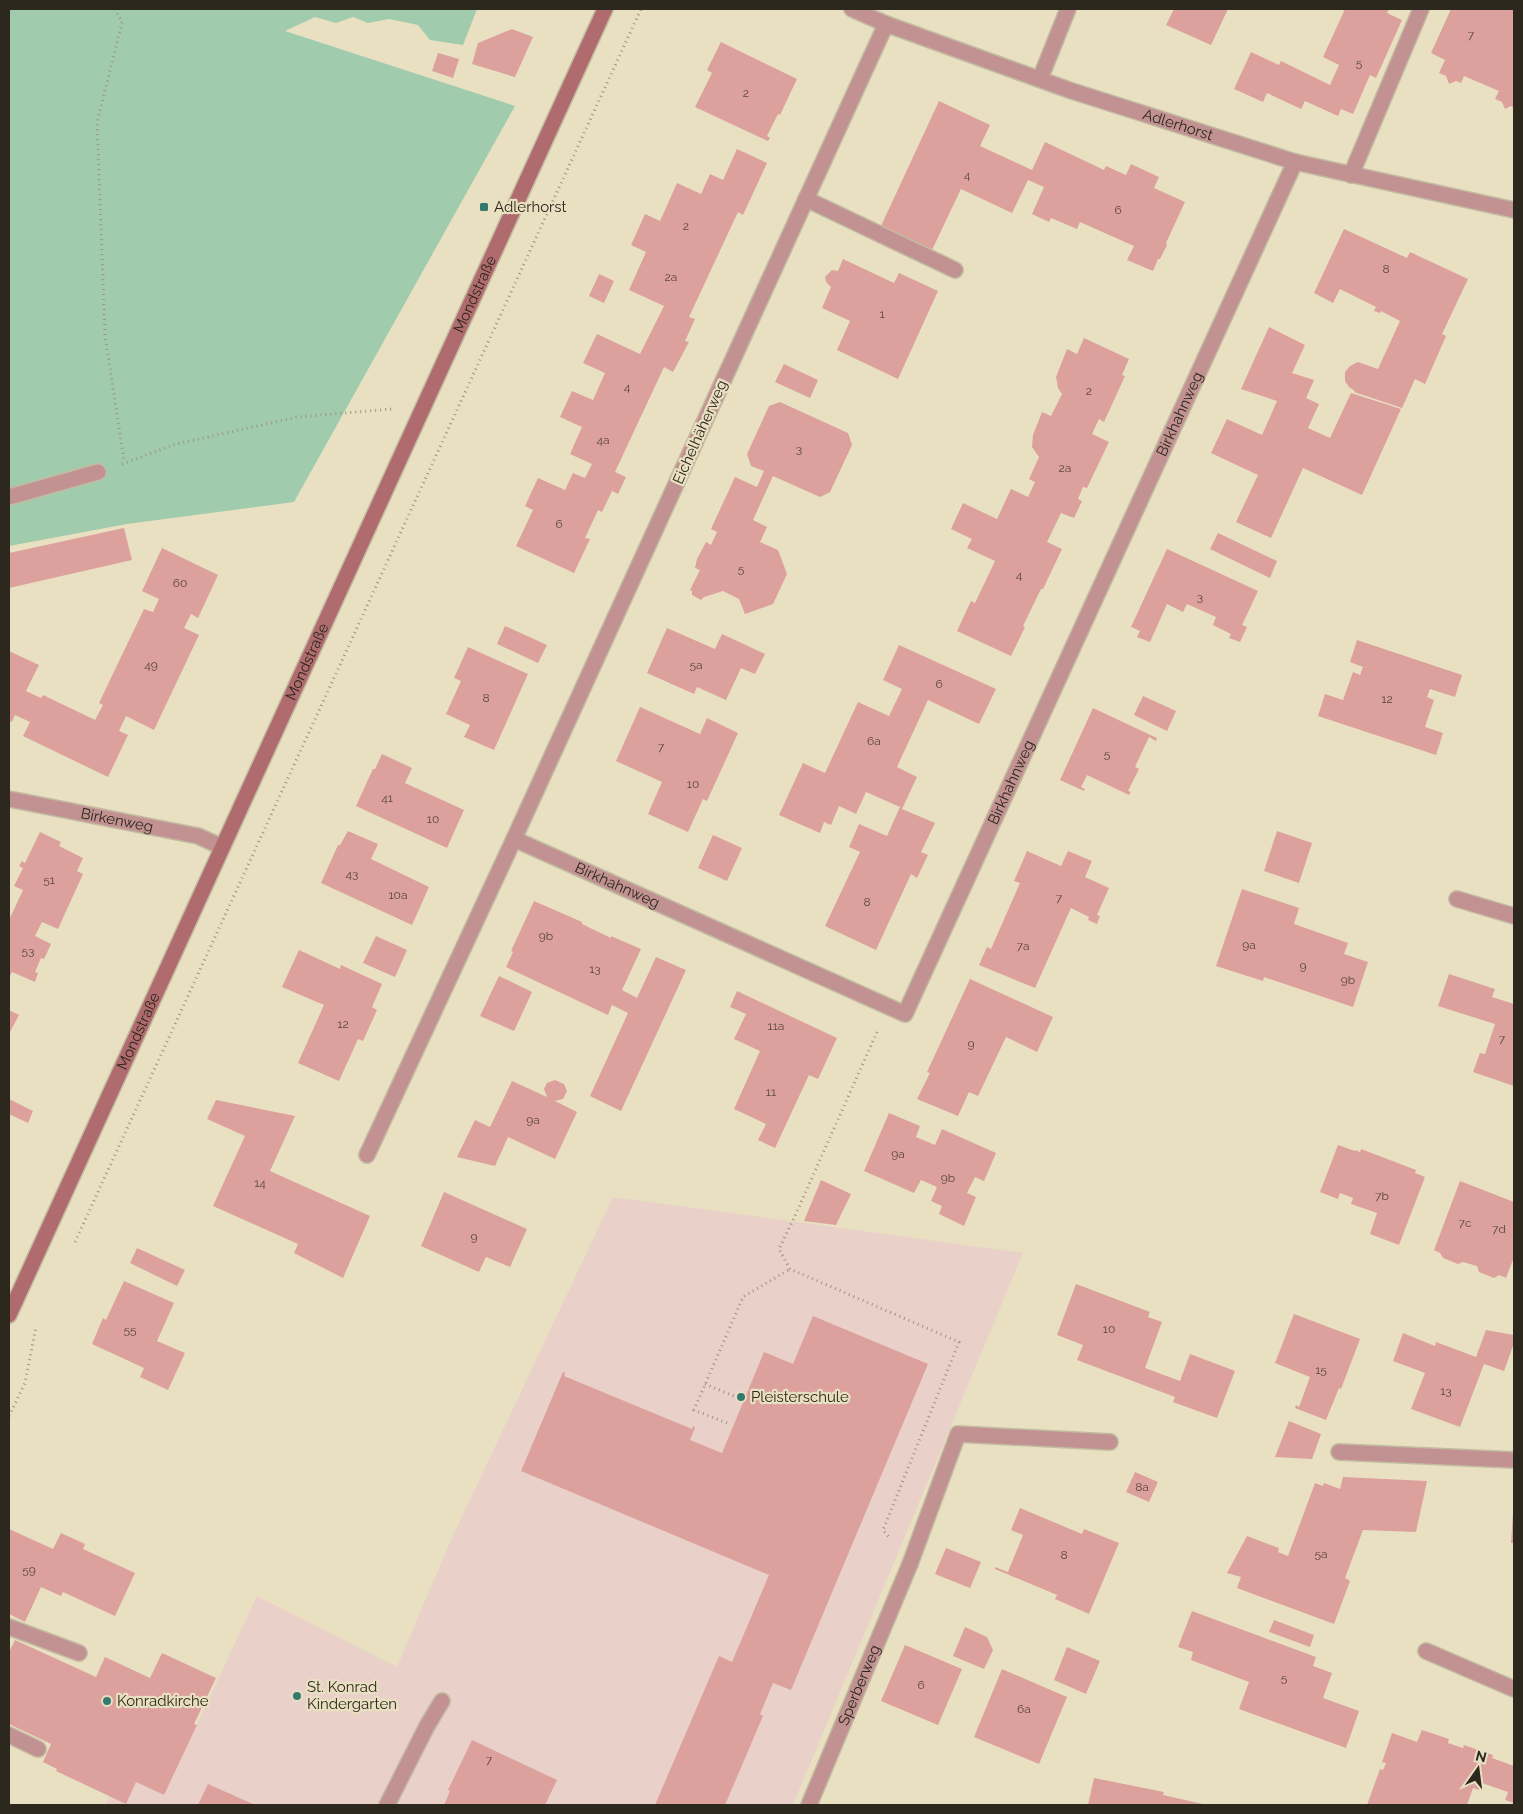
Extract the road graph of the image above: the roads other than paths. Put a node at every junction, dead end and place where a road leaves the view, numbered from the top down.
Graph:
1 (605, 9) edge
2 (852, 9) edge
3 (1068, 9) edge
4 (1421, 9) edge
5 (886, 24) junction
6 (1040, 79) junction
7 (1295, 162) junction
8 (1351, 175) junction
9 (806, 199) junction
10 (1514, 210) edge
11 (955, 270) dead end
12 (98, 472) road end
13 (9, 497) edge
14 (9, 799) edge
15 (514, 840) junction
16 (222, 847) junction
17 (1458, 899) dead end
18 (1514, 916) edge
19 (367, 1155) dead end
20 (9, 1315) edge
21 (1110, 1442) dead end
22 (1339, 1452) dead end
23 (1514, 1460) edge
24 (9, 1627) edge
25 (1426, 1651) dead end
26 (79, 1653) dead end
27 (1514, 1689) edge
28 (442, 1701) dead end
29 (9, 1735) edge
30 (38, 1749) dead end
31 (387, 1805) edge
32 (809, 1805) edge

1 - 16 street, Mondstraße
2 - 5 street, Adlerhorst
3 - 6 street
4 - 8 street
5 - 6 street, Adlerhorst
5 - 9 street, Eichelhäherweg
6 - 7 street, Adlerhorst
7 - 8 street, Adlerhorst
7 - 15 street, Birkhahnweg
8 - 10 street, Adlerhorst
9 - 11 street
9 - 15 street, Eichelhäherweg
12 - 13 street
14 - 16 street, Birkenweg
15 - 19 street, Eichelhäherweg
16 - 20 street, Mondstraße
17 - 18 street
21 - 32 street, Sperberweg
22 - 23 street
24 - 26 street
25 - 27 street
28 - 31 street
29 - 30 street

